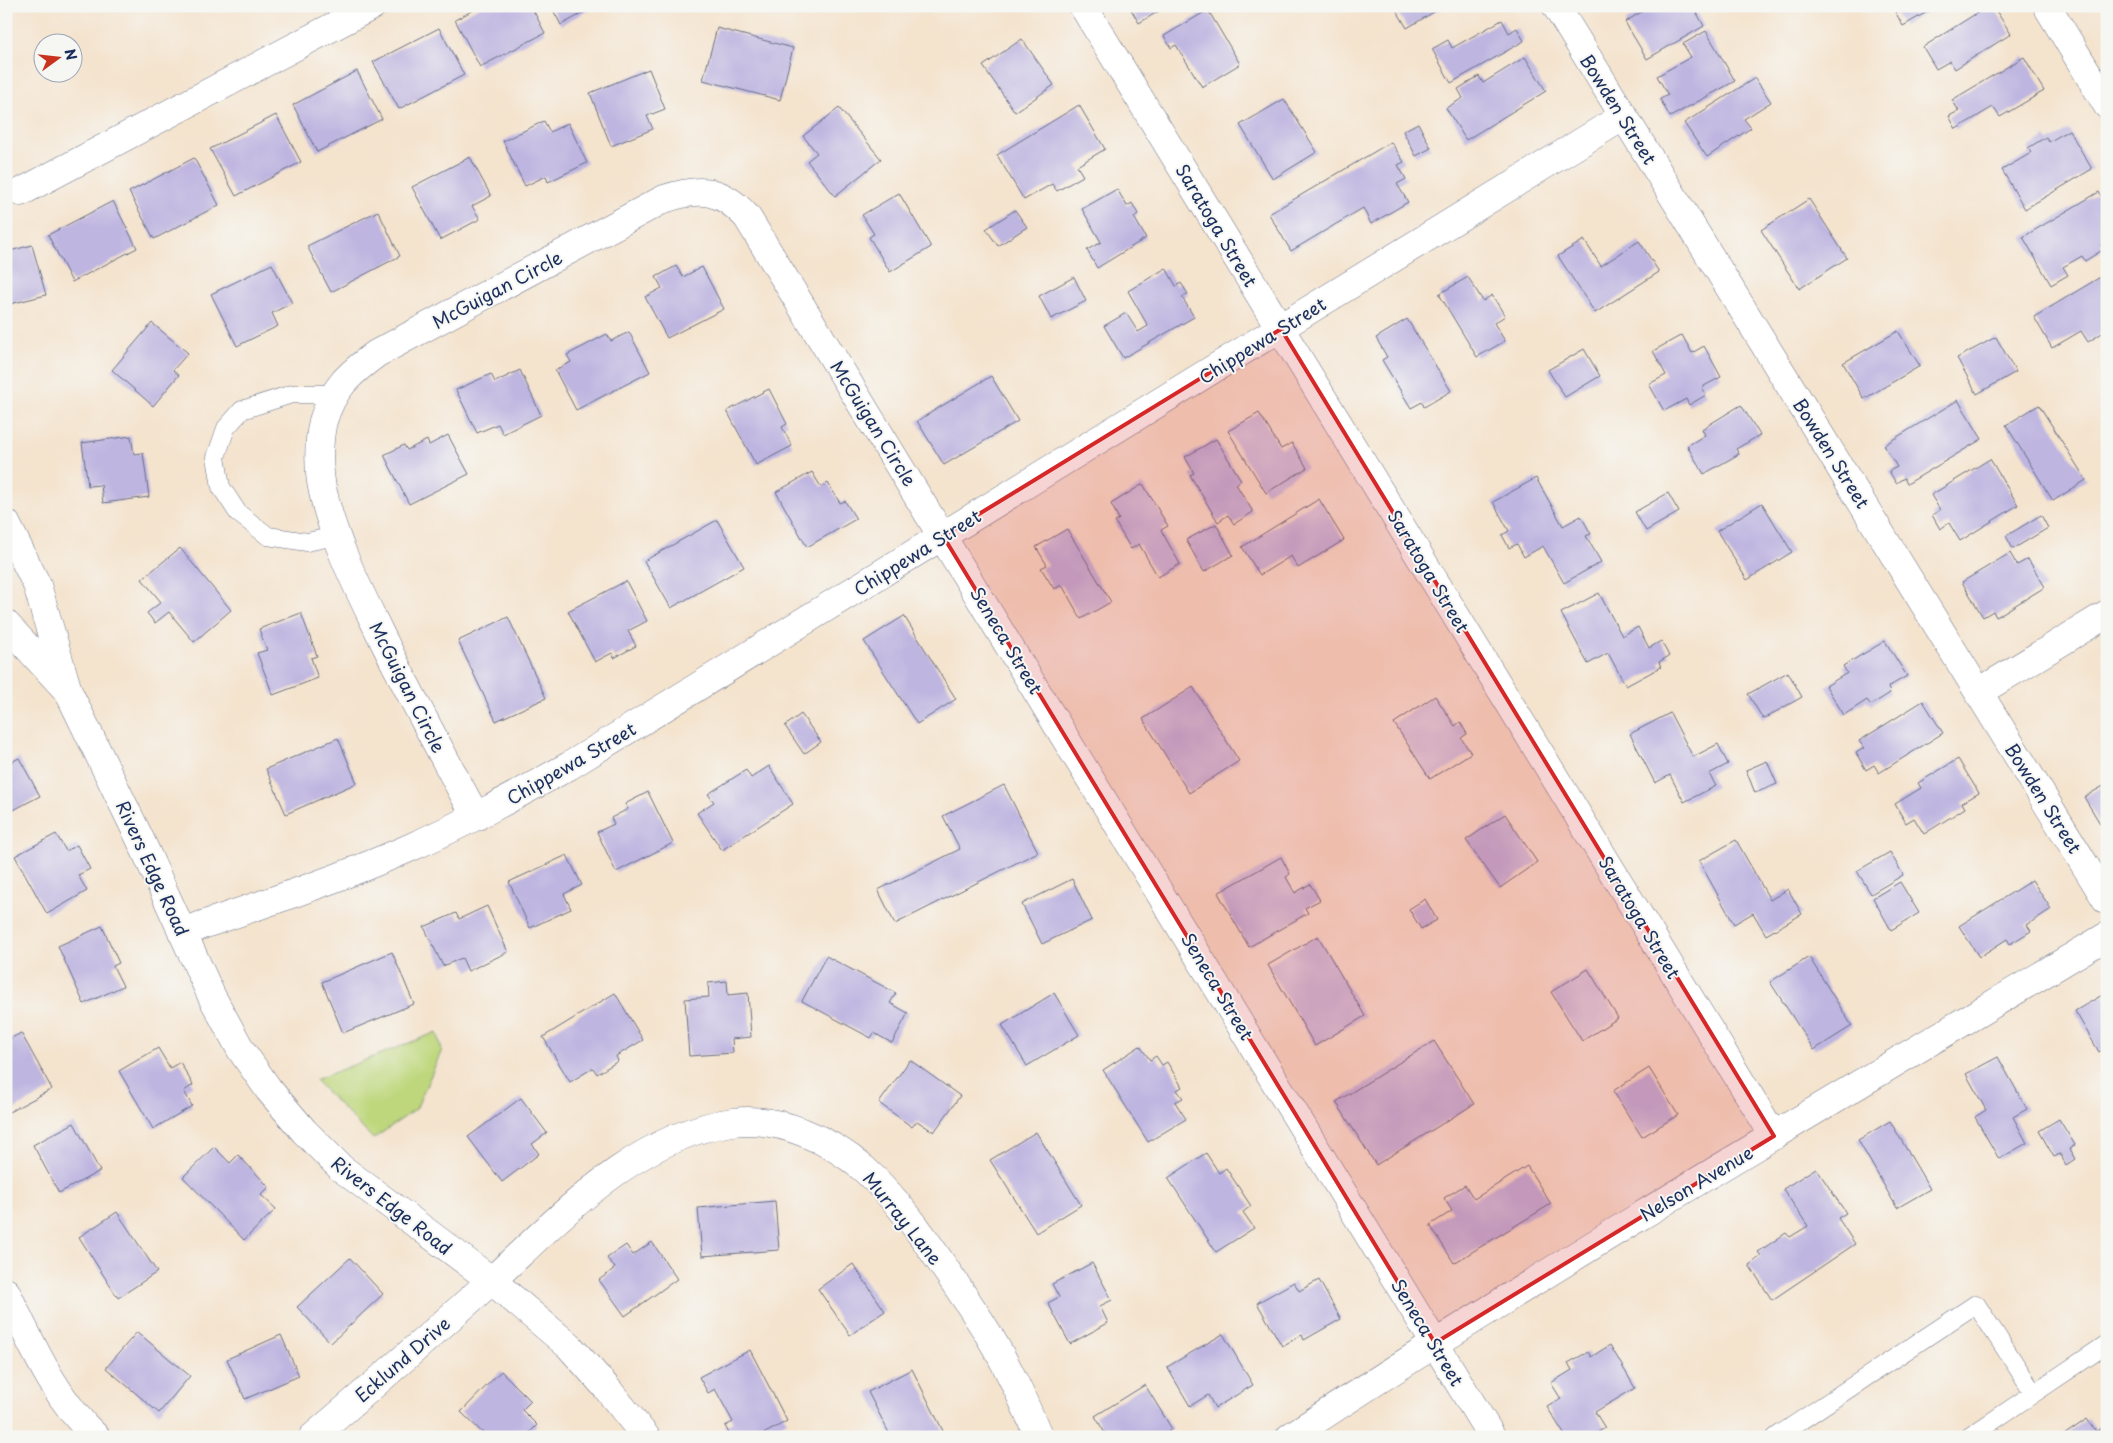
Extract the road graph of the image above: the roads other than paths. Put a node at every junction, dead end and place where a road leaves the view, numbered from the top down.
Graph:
1 (372, 6) edge
2 (1083, 6) edge
3 (1556, 6) edge
4 (2047, 6) edge
5 (338, 14) edge
6 (2107, 105) edge
7 (1624, 116) junction
8 (21, 192) dead end
9 (1281, 329) junction
10 (333, 394) junction
11 (6, 523) edge
12 (335, 536) junction
13 (944, 536) junction
14 (2107, 614) edge
15 (6, 624) edge
16 (68, 691) junction
17 (1979, 692) junction
18 (476, 817) junction
19 (2107, 900) edge
20 (182, 932) junction
21 (2107, 936) edge
22 (1774, 1136) junction
23 (491, 1280) junction
24 (6, 1292) edge
25 (1435, 1343) junction
26 (2107, 1344) edge
27 (2034, 1393) junction
28 (96, 1437) edge
29 (313, 1437) edge
30 (646, 1437) edge
31 (1039, 1437) edge
32 (1290, 1437) edge
33 (1492, 1437) edge
34 (1776, 1437) edge
35 (1968, 1437) edge

1 - 5 street
2 - 9 street, Saratoga Street
3 - 7 street, Bowden Street
4 - 6 street
5 - 8 street
7 - 9 street, Chippewa Street
7 - 17 street, Bowden Street
9 - 13 street, Chippewa Street
9 - 22 street, Saratoga Street
10 - 12 street, McGuigan Circle
10 - 12 lane
10 - 13 street, McGuigan Circle
11 - 16 street, Rivers Edge Road
12 - 18 street, McGuigan Circle
13 - 18 street, Chippewa Street
13 - 25 street, Seneca Street
14 - 17 street
15 - 16 street, Rivers Edge Road
16 - 20 street, Rivers Edge Road
17 - 19 street, Bowden Street
18 - 20 street, Chippewa Street
20 - 23 street, Rivers Edge Road
21 - 22 street, Nelson Avenue
22 - 25 street, Nelson Avenue
23 - 29 street, Ecklund Drive
23 - 30 street, Rivers Edge Road
23 - 31 street, Murray Lane
24 - 28 street
25 - 32 street, Nelson Avenue
25 - 33 street, Seneca Street
26 - 27 lane
27 - 34 lane
27 - 35 lane

